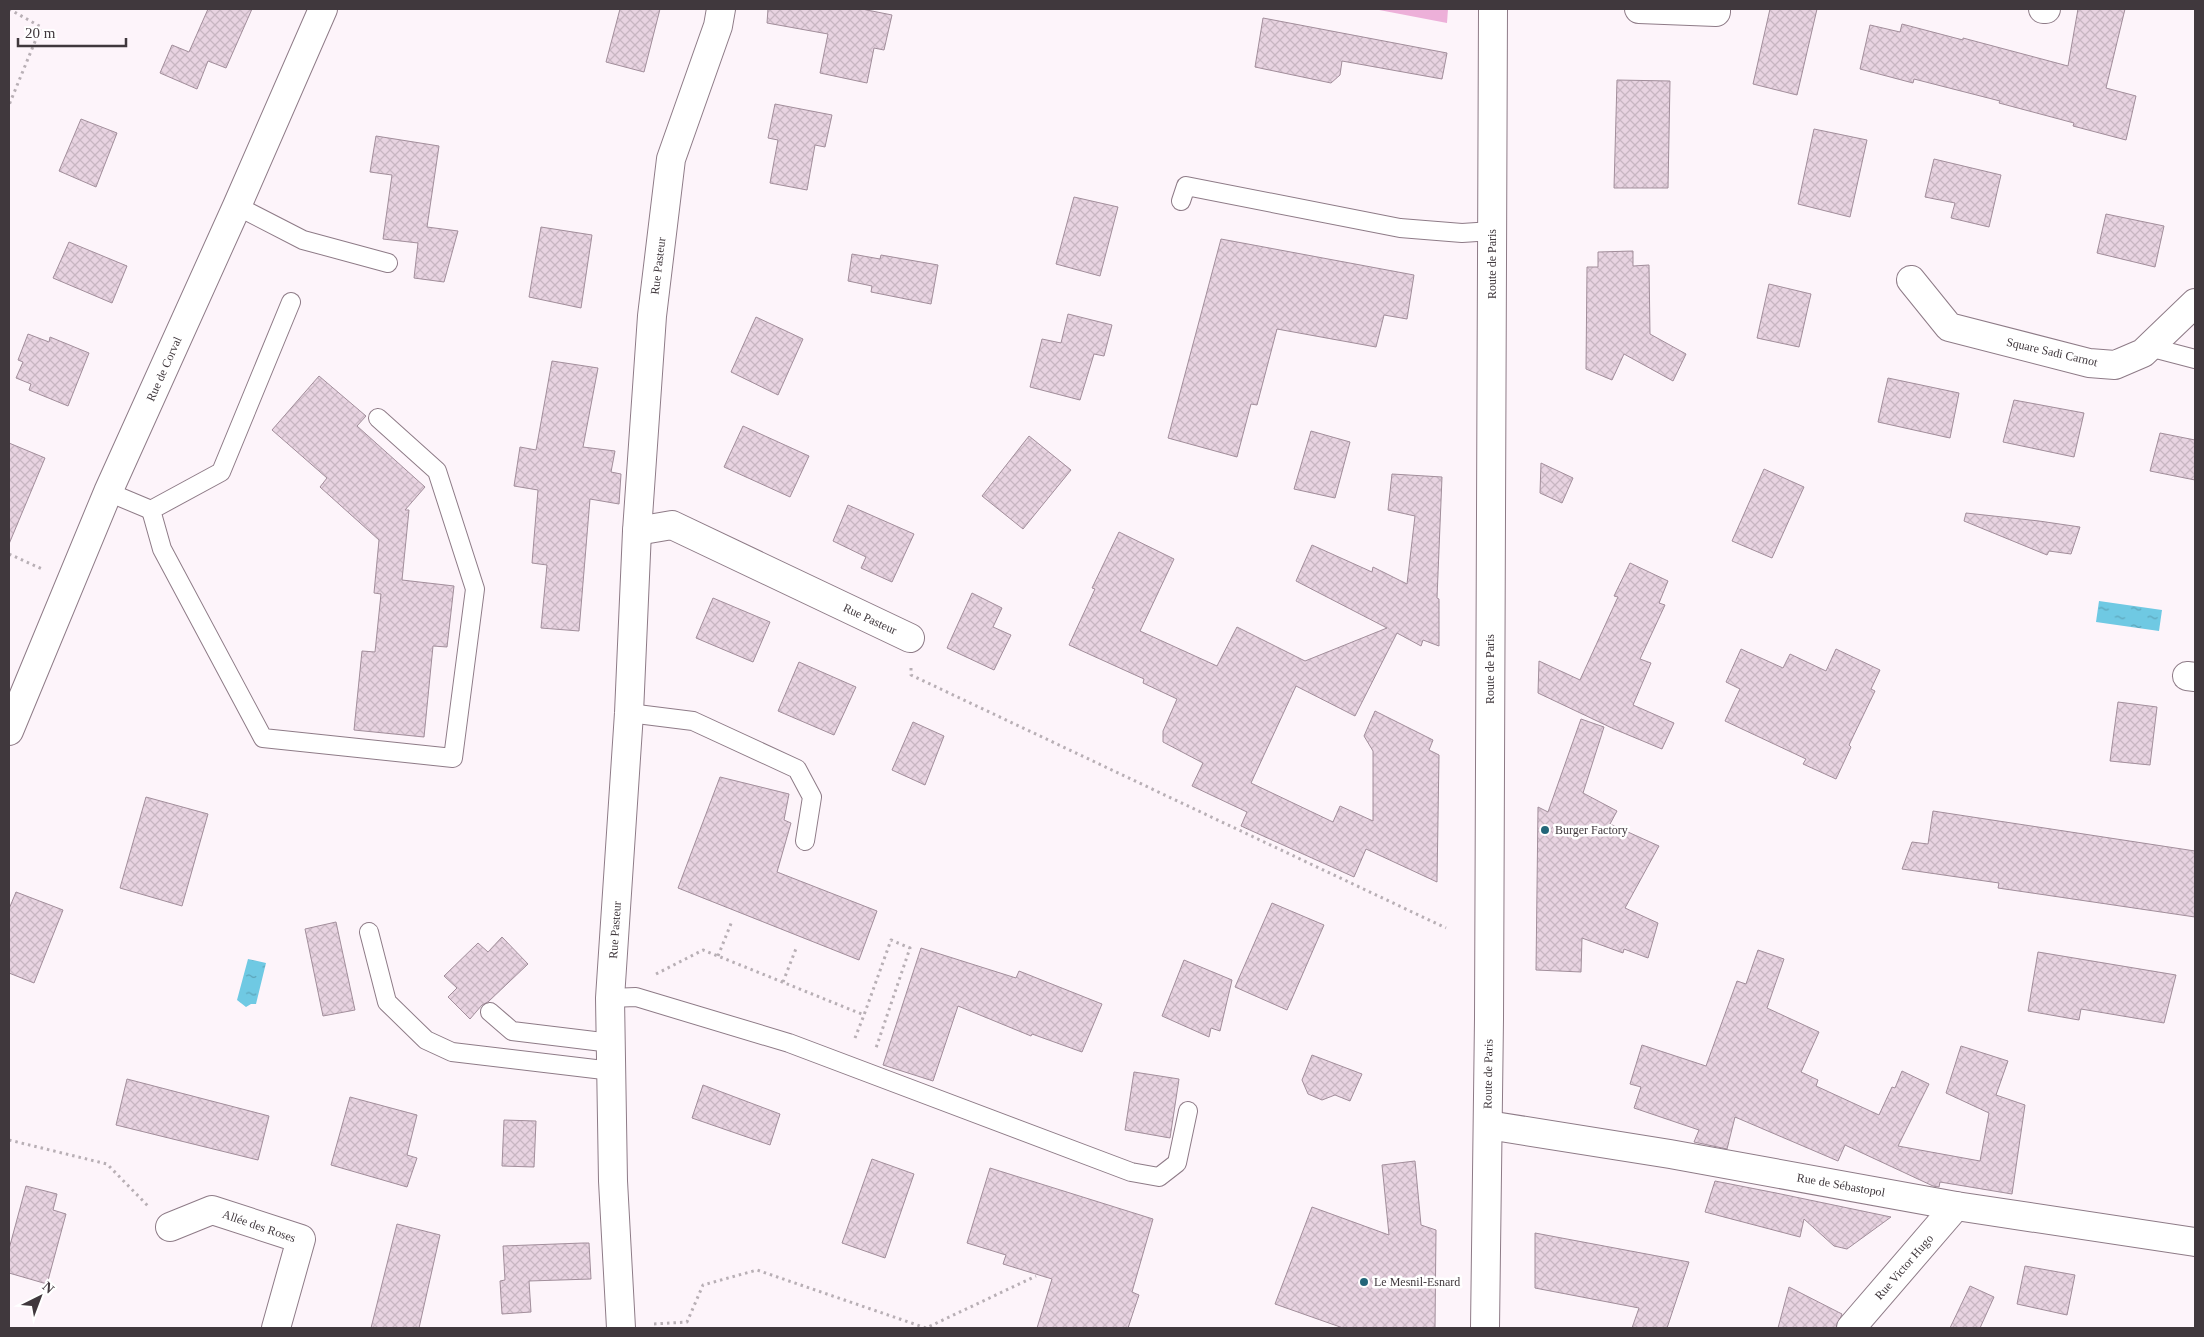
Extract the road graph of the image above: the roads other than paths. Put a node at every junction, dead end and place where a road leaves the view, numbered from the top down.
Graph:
1 (323, 9) edge
2 (721, 9) edge
3 (1493, 9) edge
4 (1639, 9) edge
5 (1716, 9) edge
6 (1182, 201) dead end
7 (237, 206) junction
8 (1492, 231) junction
9 (388, 263) dead end
10 (1911, 280) dead end
11 (291, 302) dead end
12 (2195, 303) edge
13 (2149, 346) junction
14 (2195, 359) edge
15 (378, 418) dead end
16 (108, 492) junction
17 (151, 510) junction
18 (637, 531) junction
19 (910, 638) road end
20 (629, 713) junction
21 (9, 731) edge
22 (805, 841) dead end
23 (368, 932) dead end
24 (623, 998) junction
25 (490, 1012) dead end
26 (611, 1043) junction
27 (612, 1071) junction
28 (1188, 1111) dead end
29 (1488, 1124) junction
30 (1956, 1206) junction
31 (170, 1227) road end
32 (2195, 1242) edge
33 (276, 1328) edge
34 (621, 1328) edge
35 (1485, 1328) edge
36 (1851, 1328) edge

1 - 7 street, Rue de Corval
2 - 18 street, Rue Pasteur
3 - 8 street, Route de Paris
4 - 5 street
6 - 8 lane
7 - 9 lane
7 - 16 street, Rue de Corval
8 - 29 street, Route de Paris
10 - 13 street, Square Sadi Carnot
11 - 17 lane
12 - 13 street, Square Sadi Carnot
13 - 14 lane
15 - 17 lane
16 - 17 lane
16 - 21 street, Rue de Corval
18 - 19 street, Rue Pasteur
18 - 20 street, Rue Pasteur
20 - 22 lane
20 - 24 street, Rue Pasteur
23 - 27 lane
24 - 26 street, Rue Pasteur
24 - 28 lane
25 - 26 lane
26 - 27 street, Rue Pasteur
27 - 34 street, Rue Pasteur
29 - 30 street, Rue de Sébastopol
29 - 35 street, Route de Paris
30 - 32 street, Rue de Sébastopol
30 - 36 street, Rue Victor Hugo
31 - 33 street, Allée des Roses

